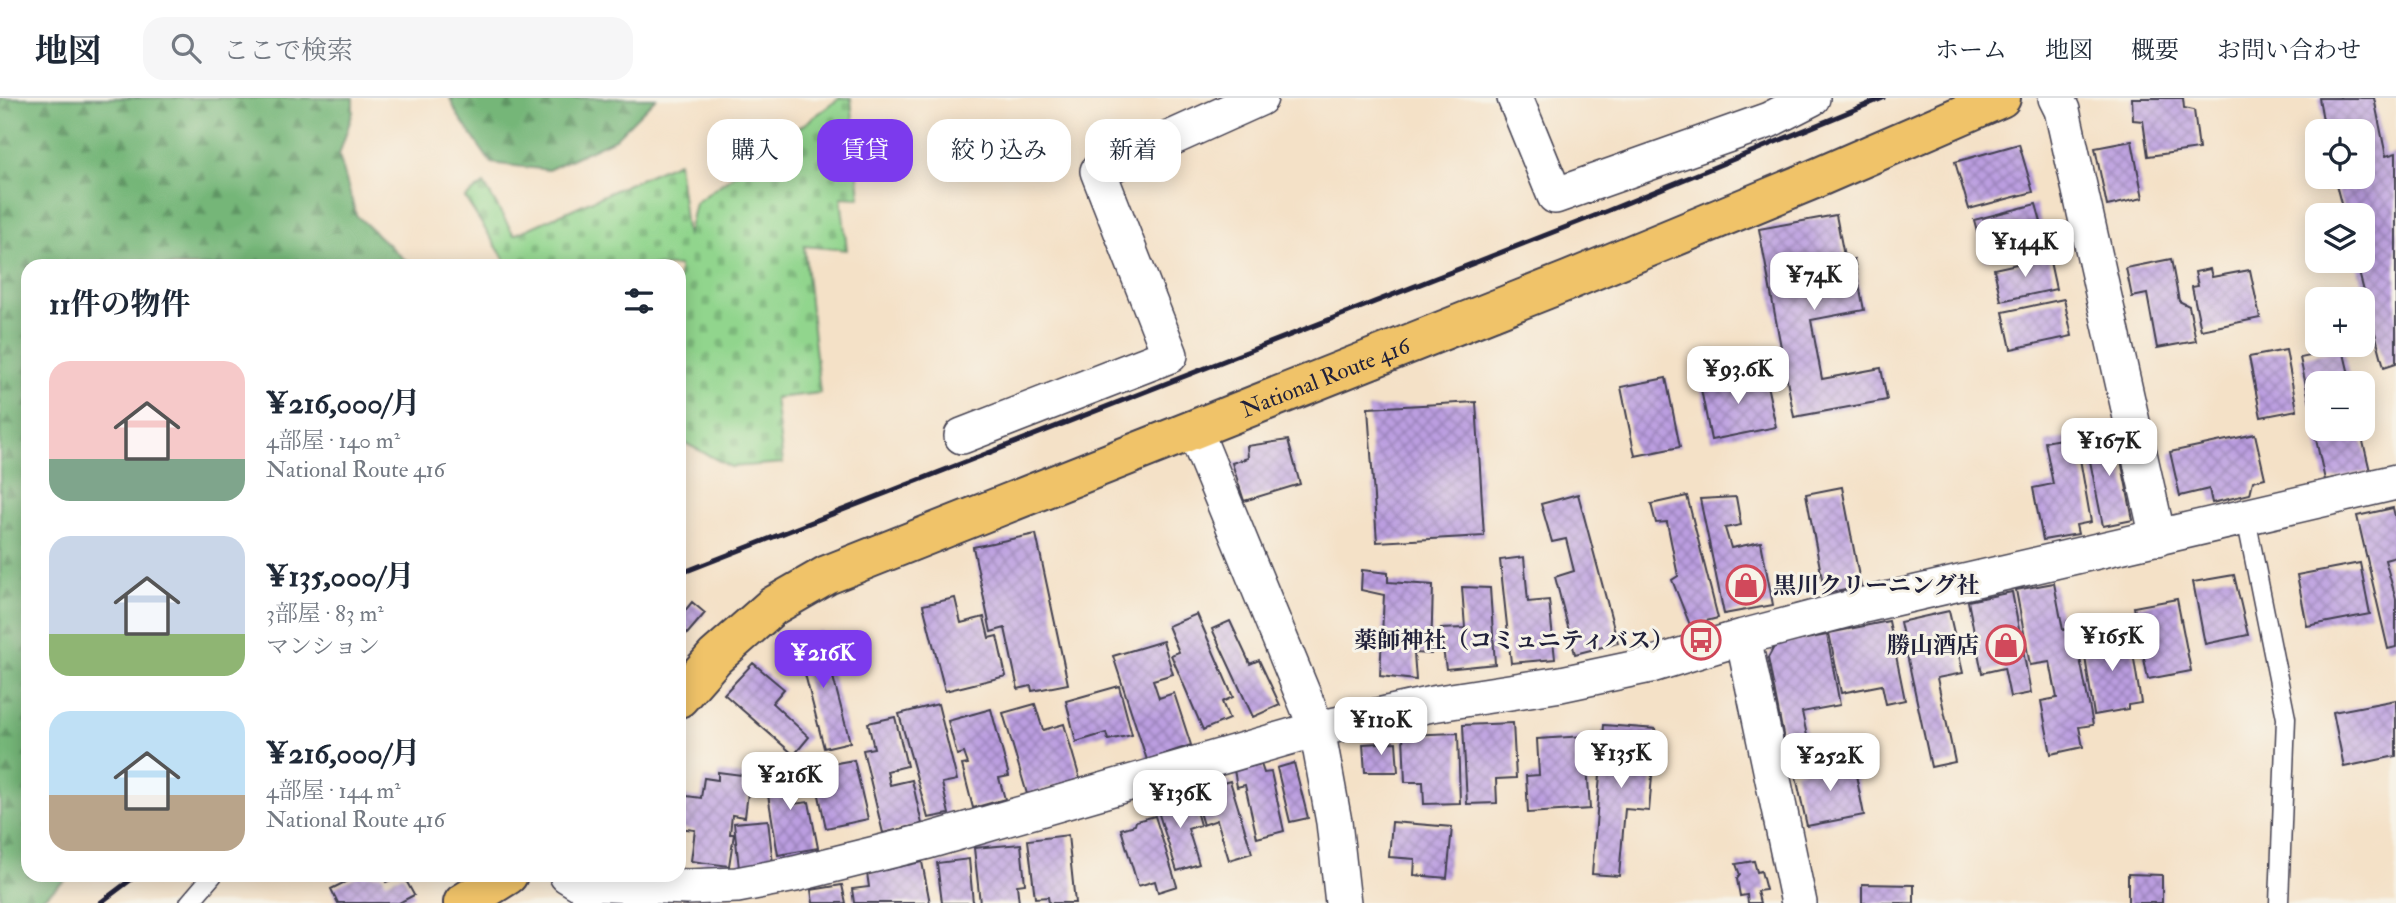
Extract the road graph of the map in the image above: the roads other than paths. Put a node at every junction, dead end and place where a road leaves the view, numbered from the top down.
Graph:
1 (1261, 98) edge
2 (1514, 98) edge
3 (1812, 98) edge
4 (2001, 98) edge
5 (2056, 98) edge
6 (1194, 429) junction
7 (962, 436) dead end
8 (2396, 482) edge
9 (2246, 518) junction
10 (2158, 538) junction
11 (1743, 637) junction
12 (686, 690) edge
13 (1317, 729) junction
14 (207, 882) edge
15 (497, 882) edge
16 (578, 882) edge
17 (797, 888) edge
18 (189, 903) edge
19 (463, 903) edge
20 (1343, 903) edge
21 (1799, 903) edge
22 (2278, 903) edge

1 - 7 street
2 - 3 street
4 - 6 highway, National Route 416
5 - 10 street
6 - 12 highway, National Route 416
6 - 13 street
8 - 9 street
9 - 10 street
9 - 22 lane
10 - 11 street
11 - 13 street
11 - 21 street
13 - 17 street
13 - 20 street
14 - 18 lane
15 - 19 highway
16 - 17 street

